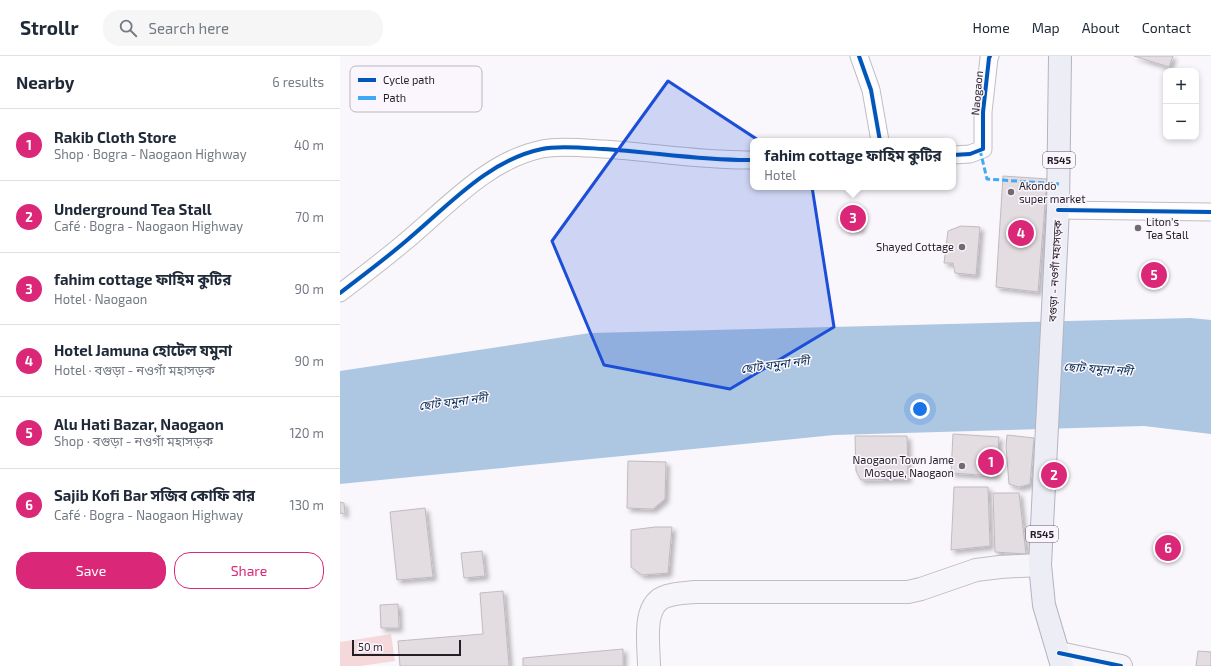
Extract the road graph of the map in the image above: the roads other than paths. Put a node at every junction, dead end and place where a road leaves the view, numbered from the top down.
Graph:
1 (859, 56) edge
2 (990, 56) edge
3 (1060, 56) edge
4 (879, 138) edge
5 (956, 155) edge
6 (750, 160) edge
7 (1058, 210) junction
8 (1211, 212) edge
9 (340, 293) edge
10 (1040, 565) junction
11 (1060, 660) edge
12 (649, 666) edge
13 (1121, 666) edge

1 - 4 street
2 - 5 street, Naogaon
3 - 7 main road, বগুড়া - নওগাঁ মহাসড়ক / R545
6 - 9 street
7 - 8 street
7 - 10 main road, বগুড়া - নওগাঁ মহাসড়ক / R545
10 - 11 main road, R545
10 - 12 main road
11 - 13 main road

